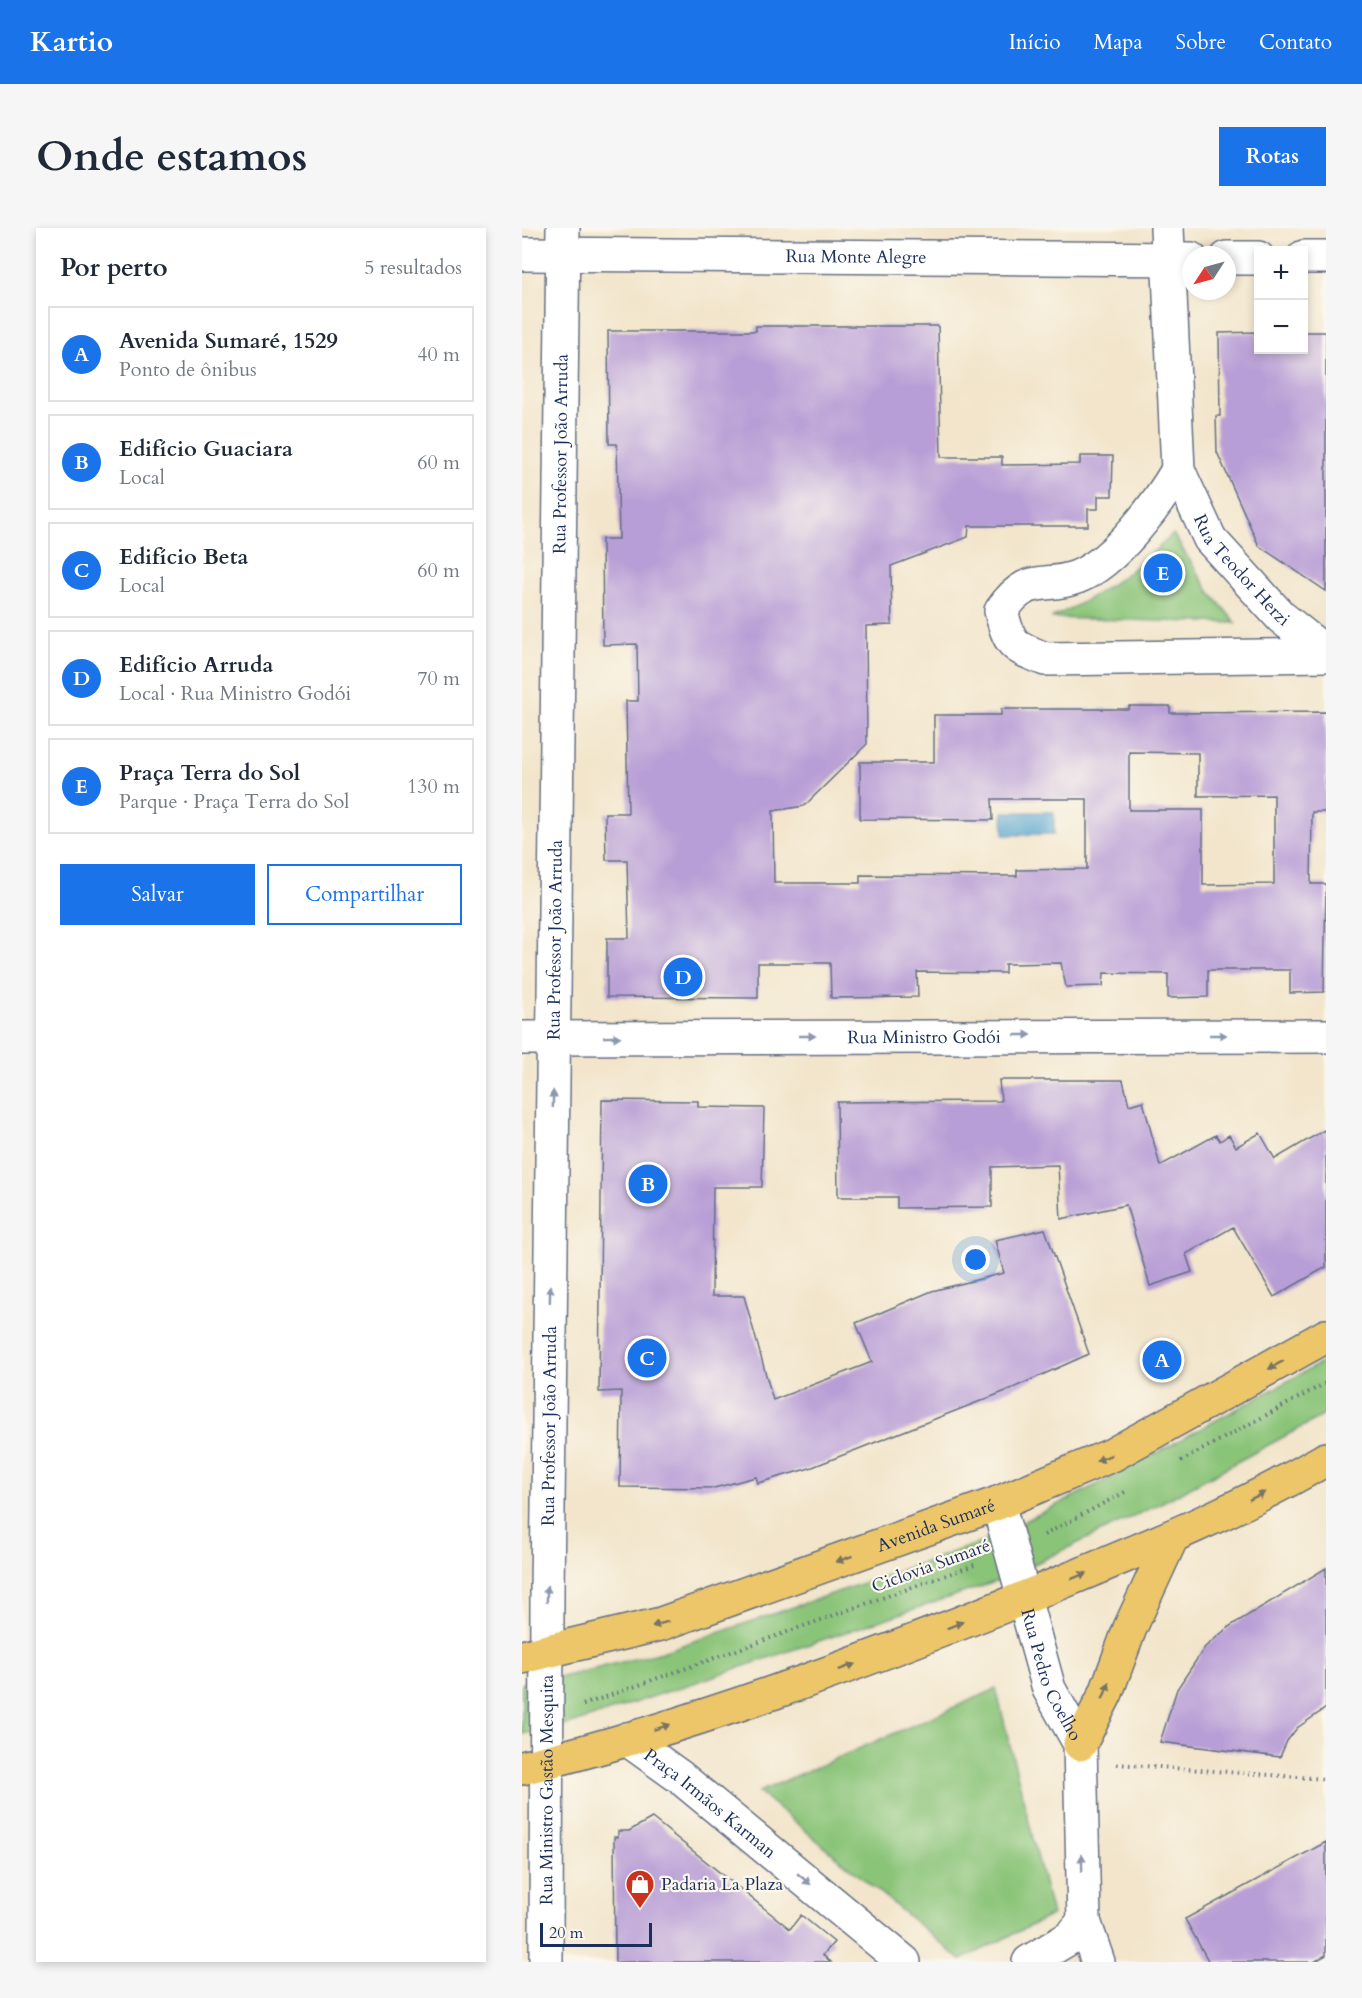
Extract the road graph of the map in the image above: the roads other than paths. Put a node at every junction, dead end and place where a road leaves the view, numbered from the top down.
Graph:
1 (563, 241) edge
2 (1175, 249) edge
3 (522, 254) edge
4 (1308, 257) edge
5 (1326, 257) edge
6 (1236, 258) edge
7 (1254, 258) edge
8 (1179, 471) junction
9 (1326, 654) edge
10 (1326, 1036) edge
11 (538, 1038) edge
12 (1326, 1336) edge
13 (1326, 1459) edge
14 (998, 1503) junction
15 (1171, 1539) junction
16 (1025, 1597) junction
17 (534, 1655) edge
18 (627, 1739) junction
19 (1080, 1752) junction
20 (534, 1765) edge
21 (1083, 1921) junction
22 (546, 1962) edge
23 (904, 1962) edge
24 (1029, 1962) edge
25 (1098, 1962) edge

1 - 2 street, Rua Monte Alegre
1 - 3 street, Rua Monte Alegre
1 - 11 street, Rua Professor João Arruda
2 - 8 street
4 - 5 street
6 - 7 street
8 - 9 street, Rua Teodor Herzi
8 - 9 street
11 -> 10 street, Rua Ministro Godói
17 -> 11 street, Rua Professor João Arruda
12 -> 14 main road, Avenida Sumaré
15 -> 13 main road
14 - 16 street, Rua Pedro Coelho
14 -> 17 main road, Avenida Sumaré
16 -> 15 main road
19 -> 15 main road
18 -> 16 main road
16 - 19 street, Rua Pedro Coelho
17 - 20 street, Rua Ministro Gastão Mesquita
18 - 20 main road
18 -> 23 street, Praça Irmãos Karman
21 -> 19 street, Rua Pedro Coelho
20 - 22 street, Rua Ministro Gastão Mesquita
21 - 24 street
21 - 25 street

